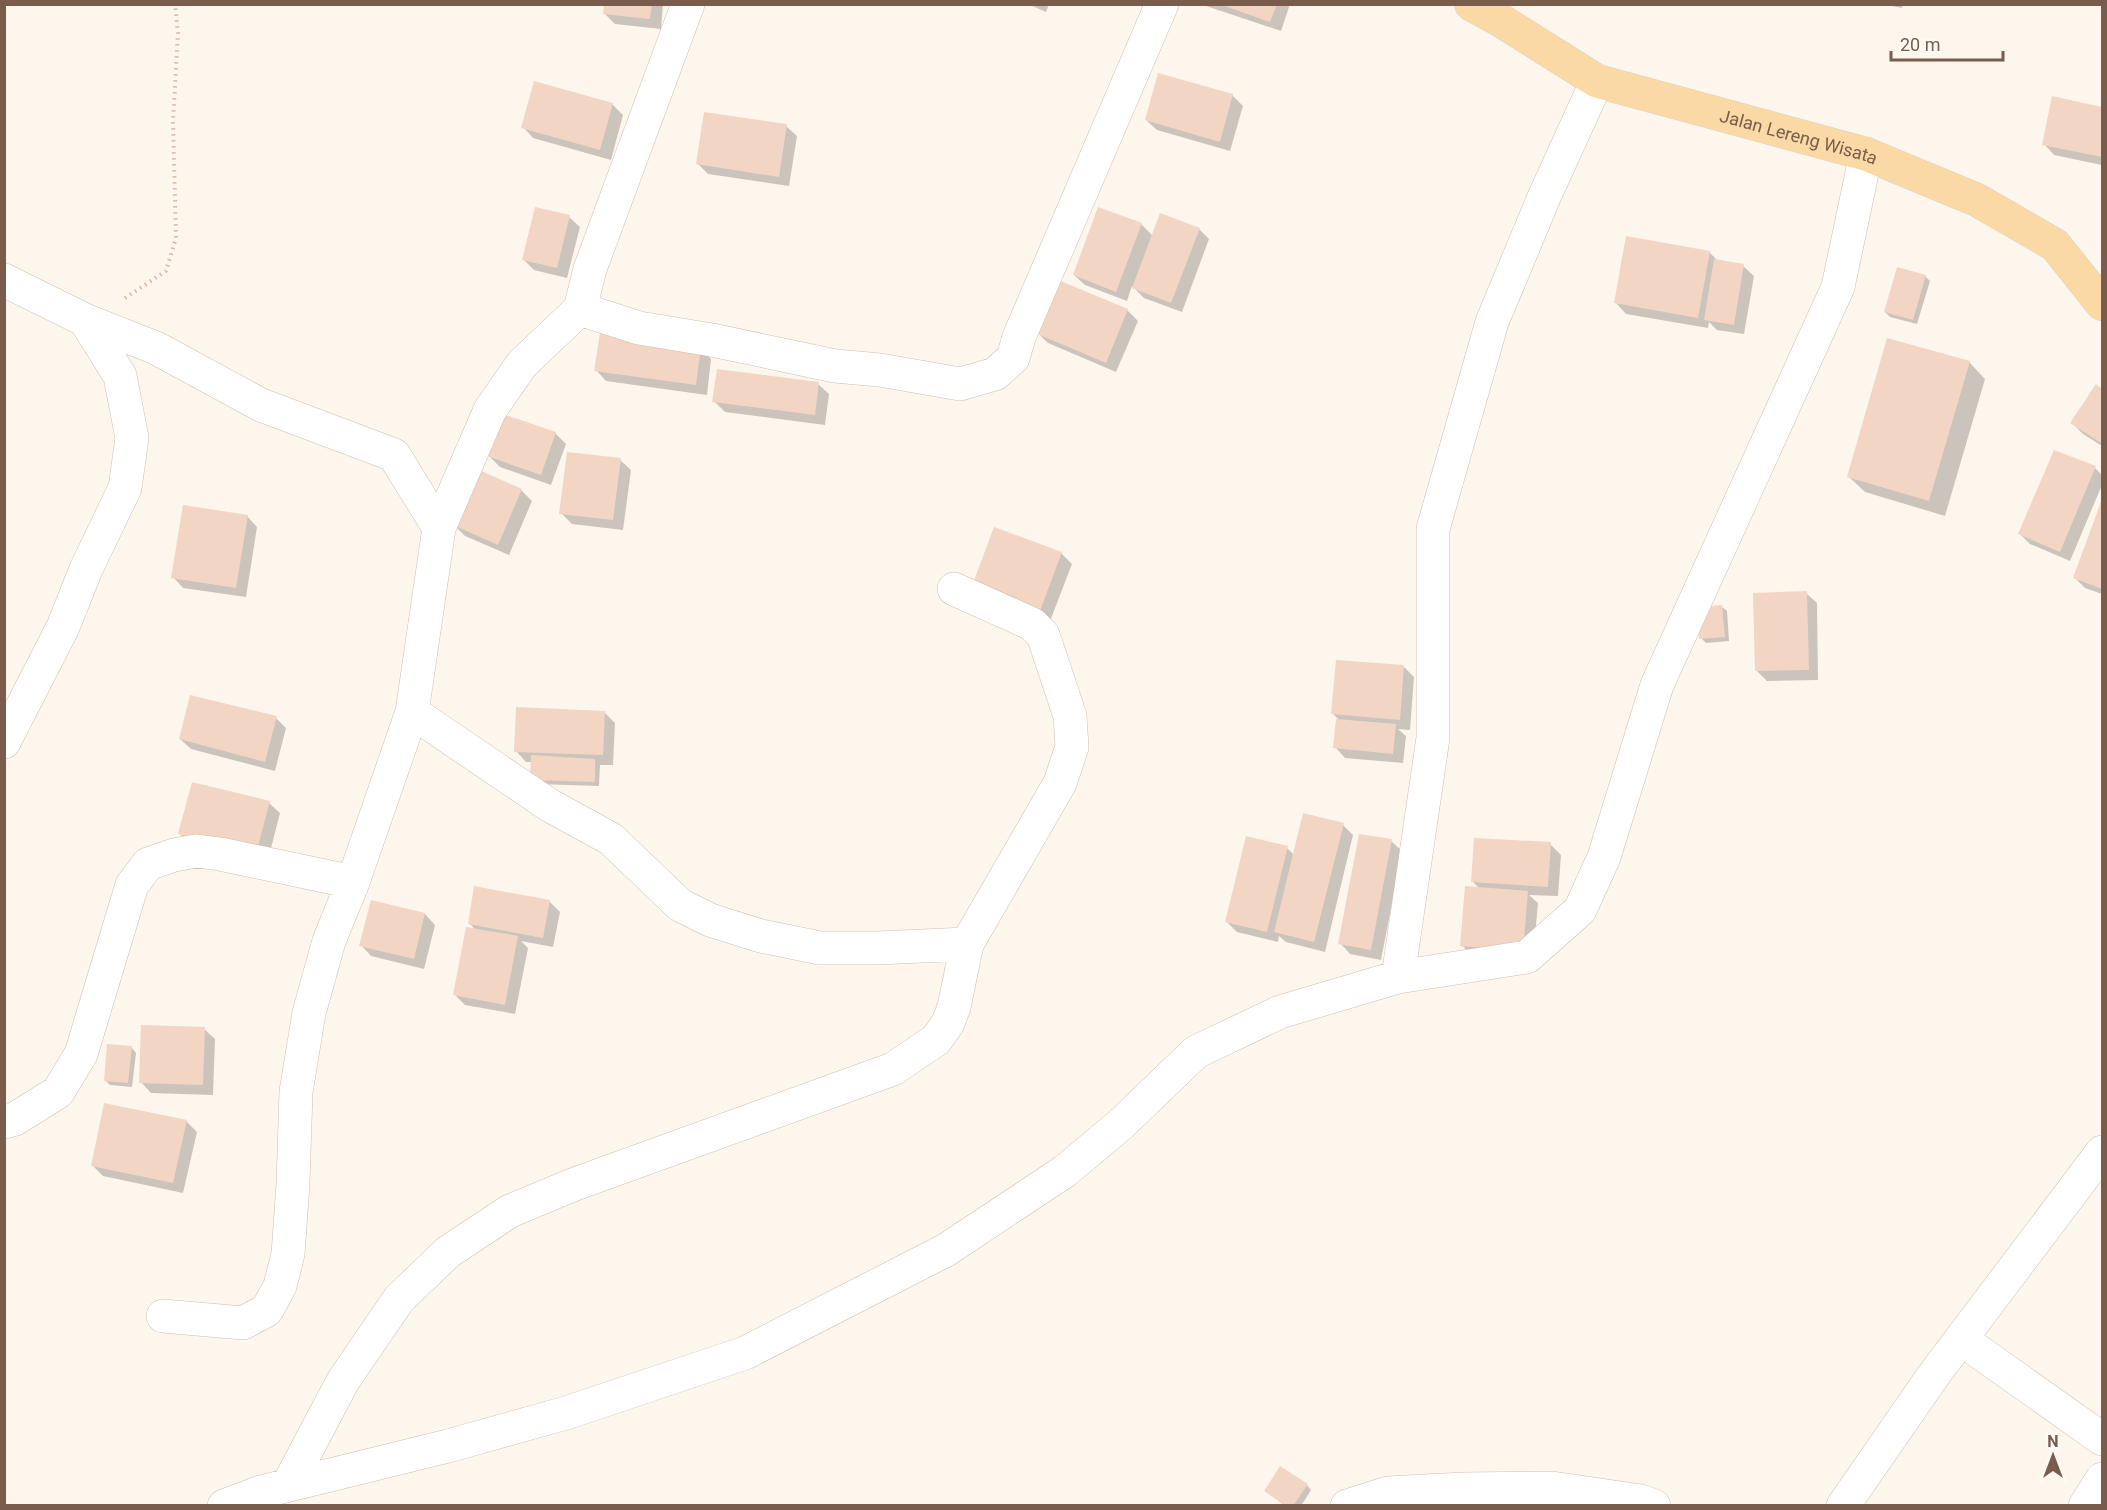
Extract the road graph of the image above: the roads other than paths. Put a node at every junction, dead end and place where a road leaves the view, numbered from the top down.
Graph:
1 (688, 4) edge
2 (1162, 4) edge
3 (1471, 4) edge
4 (1597, 81) junction
5 (1866, 154) junction
6 (4, 280) edge
7 (2103, 304) edge
8 (580, 309) junction
9 (85, 320) junction
10 (439, 528) junction
11 (954, 589) dead end
12 (412, 712) junction
13 (4, 742) edge
14 (353, 882) junction
15 (967, 944) junction
16 (1398, 977) junction
17 (4, 1122) edge
18 (2103, 1152) edge
19 (163, 1316) dead end
20 (1961, 1339) junction
21 (2103, 1439) edge
22 (2103, 1479) edge
23 (288, 1485) junction
24 (224, 1506) edge
25 (1347, 1506) edge
26 (1654, 1506) edge
27 (1843, 1506) edge
28 (2085, 1506) edge

1 - 8 street
2 - 8 street
3 - 4 main road, Jalan Lereng Wisata
4 - 5 main road, Jalan Lereng Wisata
4 - 16 street
5 - 7 main road, Jalan Lereng Wisata
5 - 16 street
6 - 9 street
8 - 10 street
9 - 10 street
9 - 13 street
10 - 12 street
11 - 15 street
12 - 14 street
12 - 15 street
14 - 17 street
14 - 19 street
15 - 23 street
16 - 23 street
18 - 20 street
20 - 21 street
20 - 27 street
22 - 28 street
23 - 24 street
25 - 26 street

